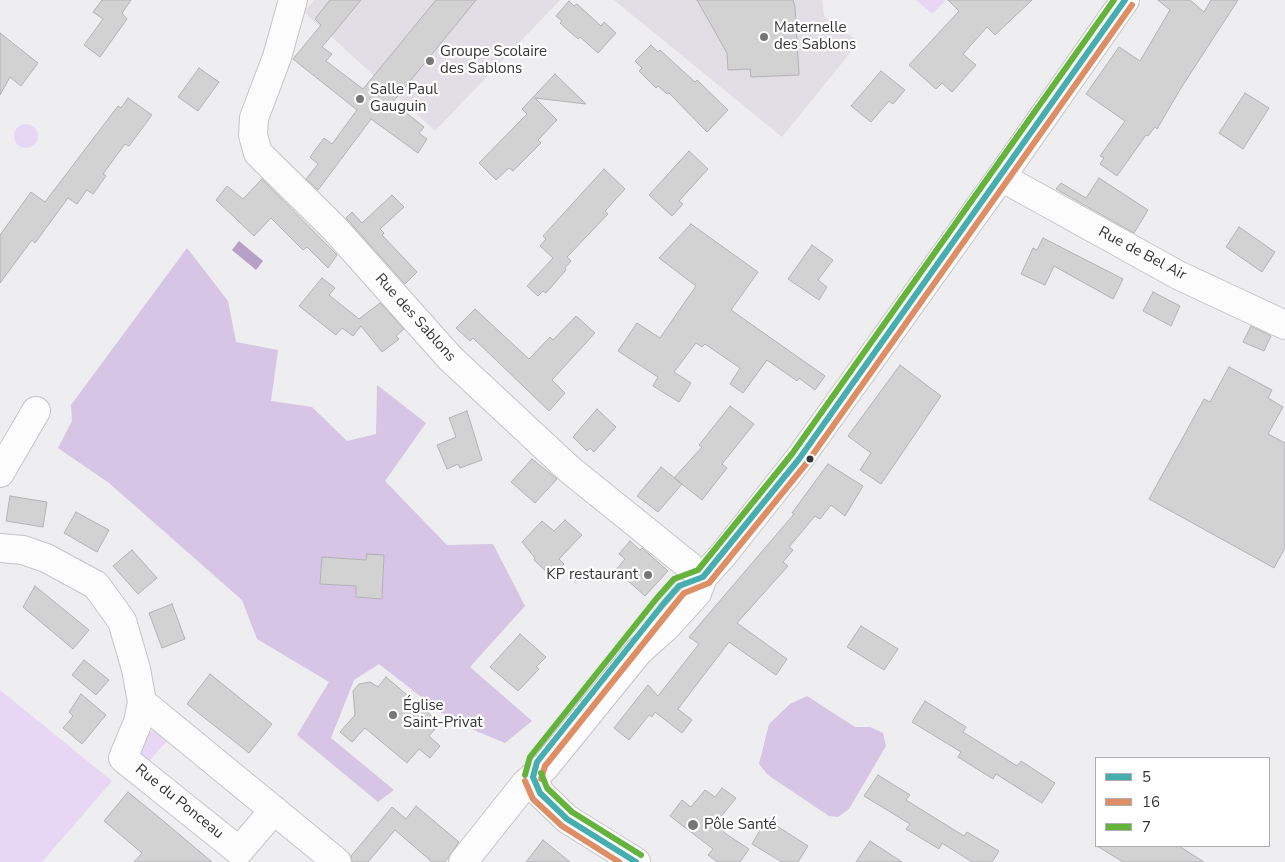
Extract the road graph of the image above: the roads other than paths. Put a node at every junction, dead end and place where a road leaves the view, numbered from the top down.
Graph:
1 (293, 0) edge
2 (1125, 0) edge
3 (1001, 178) junction
4 (1285, 325) edge
5 (36, 411) dead end
6 (0, 473) edge
7 (0, 548) edge
8 (703, 577) junction
9 (142, 702) junction
10 (533, 777) junction
11 (274, 810) junction
12 (337, 862) edge
13 (463, 862) edge
14 (636, 862) edge

1 - 8 street, Rue des Sablons
2 - 3 street
3 - 4 street, Rue de Bel Air
3 - 8 street
5 - 6 street
7 - 9 street, Rue du Ponceau
8 - 10 street
9 - 11 street
9 - 11 street, Rue du Ponceau
10 - 13 street
10 - 14 street
11 - 12 street

